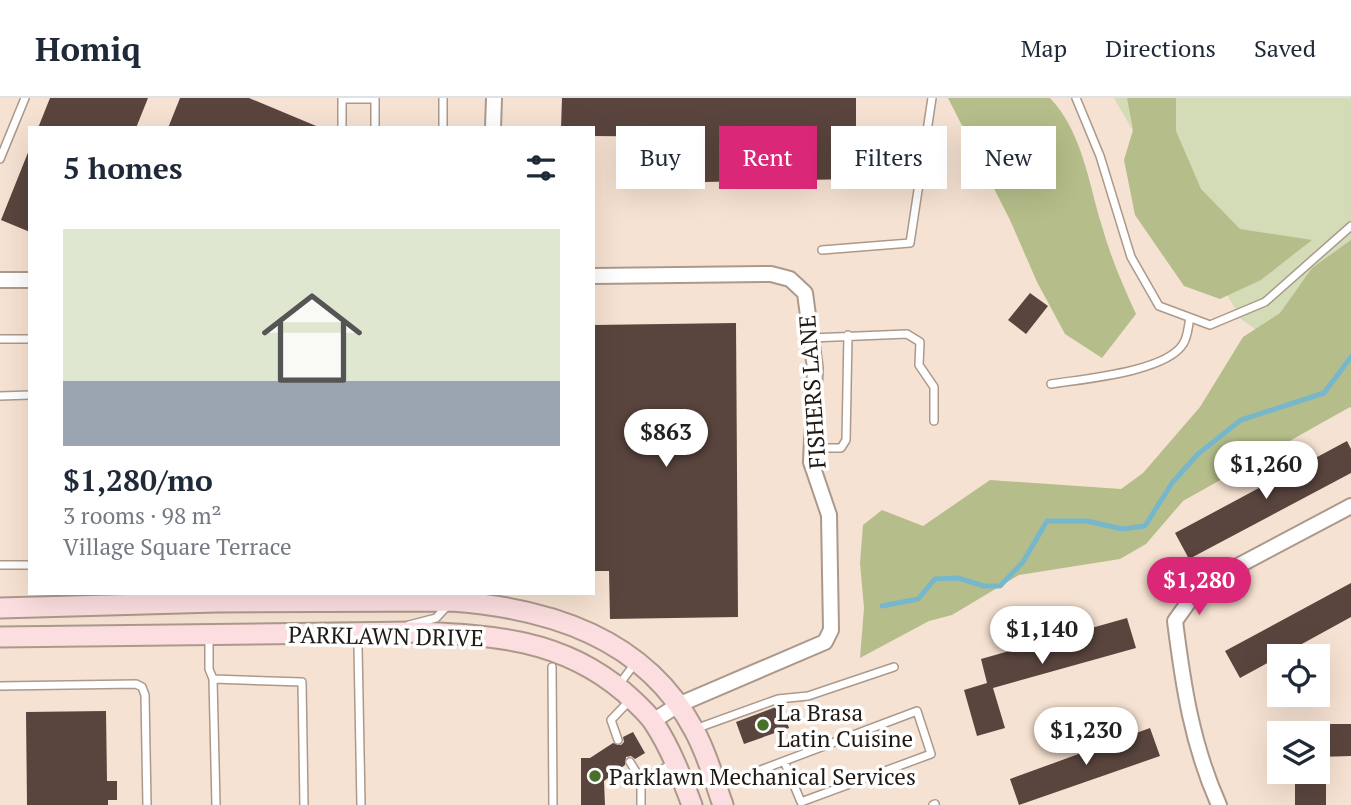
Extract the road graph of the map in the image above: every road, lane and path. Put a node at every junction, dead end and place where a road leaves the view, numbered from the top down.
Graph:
1 (25, 98) edge
2 (443, 98) edge
3 (494, 98) edge
4 (932, 98) edge
5 (1076, 98) edge
6 (342, 126) edge
7 (375, 126) edge
8 (443, 126) edge
9 (493, 126) edge
10 (0, 159) edge
11 (1351, 226) edge
12 (822, 250) dead end
13 (595, 276) edge
14 (0, 280) edge
15 (28, 280) edge
16 (1191, 318) junction
17 (848, 335) junction
18 (811, 338) junction
19 (0, 339) edge
20 (28, 339) edge
21 (1051, 384) dead end
22 (28, 395) edge
23 (0, 396) edge
24 (934, 421) dead end
25 (812, 448) junction
26 (1351, 506) edge
27 (0, 565) edge
28 (28, 565) edge
29 (451, 597) edge
30 (0, 608) edge
31 (376, 632) junction
32 (209, 635) junction
33 (0, 637) edge
34 (358, 647) dead end
35 (636, 661) junction
36 (552, 667) dead end
37 (894, 667) dead end
38 (213, 679) junction
39 (0, 686) edge
40 (624, 693) junction
41 (678, 705) junction
42 (653, 720) junction
43 (694, 730) junction
44 (618, 740) dead end
45 (784, 761) junction
46 (631, 762) dead end
47 (676, 762) junction
48 (641, 780) junction
49 (719, 796) edge
50 (147, 805) edge
51 (216, 805) edge
52 (304, 805) edge
53 (361, 805) edge
54 (553, 805) edge
55 (641, 805) edge
56 (692, 805) edge
57 (1219, 805) edge

1 - 10 lane
2 - 8 lane
3 - 9 street
4 - 12 lane
5 - 16 lane
6 - 7 lane
11 - 16 lane
13 - 18 street, FISHERS LANE
14 - 15 street
16 - 21 lane
17 - 18 lane
17 - 24 lane
17 - 25 lane
18 - 25 street, FISHERS LANE
19 - 20 lane
22 - 23 lane
25 - 41 street, FISHERS LANE
26 - 57 street
27 - 28 lane
29 - 30 main road, PARKLAWN DRIVE
29 - 31 lane
29 - 35 main road, PARKLAWN DRIVE
31 - 32 main road, PARKLAWN DRIVE
31 - 40 main road, PARKLAWN DRIVE
32 - 33 main road, PARKLAWN DRIVE
32 - 38 lane
34 - 53 lane
35 - 40 lane
35 - 41 main road, PARKLAWN DRIVE
36 - 54 lane
37 - 43 lane
38 - 51 lane
38 - 52 lane
39 - 50 lane
40 - 42 main road, PARKLAWN DRIVE
40 - 44 lane
41 - 42 street, FISHERS LANE
41 - 43 main road, PARKLAWN DRIVE
42 - 47 main road, PARKLAWN DRIVE
43 - 49 main road, PARKLAWN DRIVE
45 - 45 lane
45 - 49 lane
46 - 48 lane
47 - 48 lane
47 - 56 main road, PARKLAWN DRIVE
48 - 55 lane

